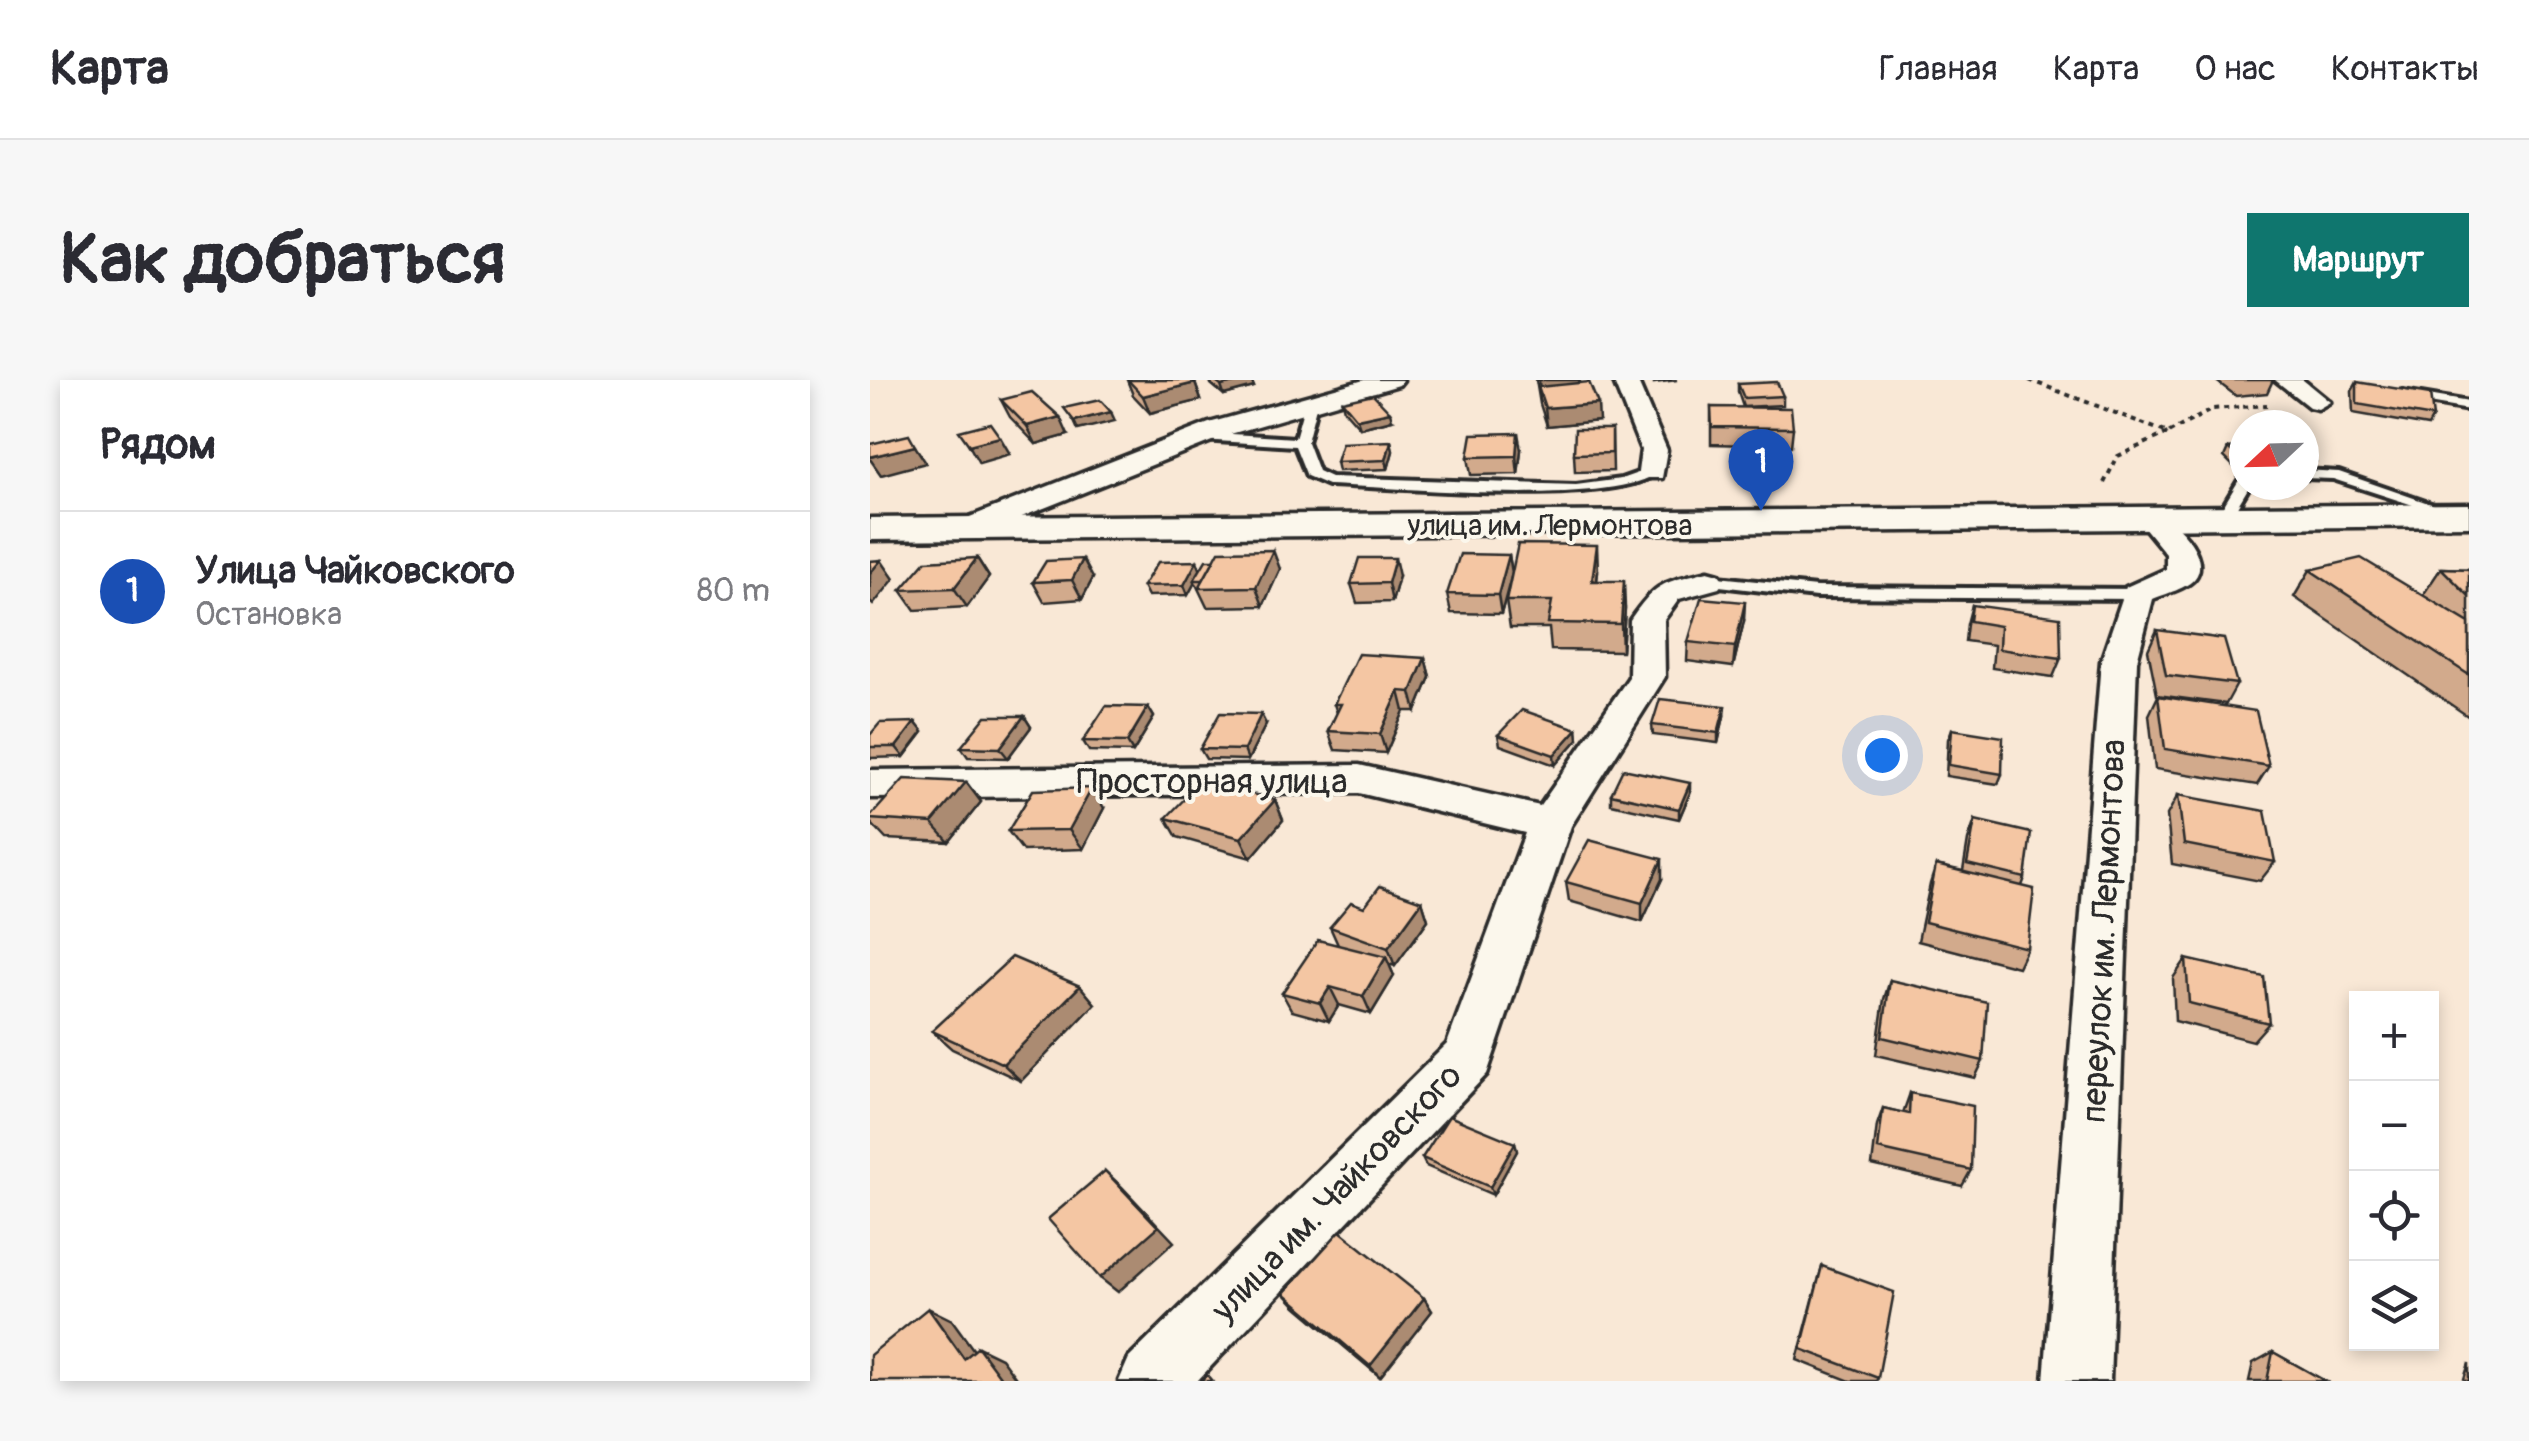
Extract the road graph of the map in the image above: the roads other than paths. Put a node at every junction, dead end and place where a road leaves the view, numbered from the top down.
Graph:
1 (1390, 380) edge
2 (1625, 380) edge
3 (2287, 380) edge
4 (2384, 392) edge
5 (2318, 402) road end
6 (1311, 403) junction
7 (2469, 406) edge
8 (1200, 436) junction
9 (1300, 442) junction
10 (1652, 472) joint
11 (2319, 474) edge
12 (2234, 500) edge
13 (2462, 515) edge
14 (2222, 520) junction
15 (2154, 521) junction
16 (968, 528) junction
17 (870, 530) edge
18 (1708, 581) joint
19 (2138, 594) junction
20 (870, 784) edge
21 (1550, 824) junction
22 (1152, 1381) edge
23 (2076, 1381) edge

1 - 6 street
2 - 10 street
3 - 5 street
4 - 7 lane
6 - 8 street
6 - 9 lane
8 - 9 lane
8 - 16 street
9 - 10 lane
11 - 13 lane
12 - 14 lane
13 - 14 highway, улица им. Лермонтова
14 - 15 highway, улица им. Лермонтова
15 - 16 highway, улица им. Лермонтова
15 - 19 street
16 - 17 highway, улица им. Лермонтова
18 - 19 lane
18 - 21 street, улица им. Чайковского
19 - 23 street, переулок им. Лермонтова
20 - 21 street, Просторная улица
21 - 22 street, улица им. Чайковского

